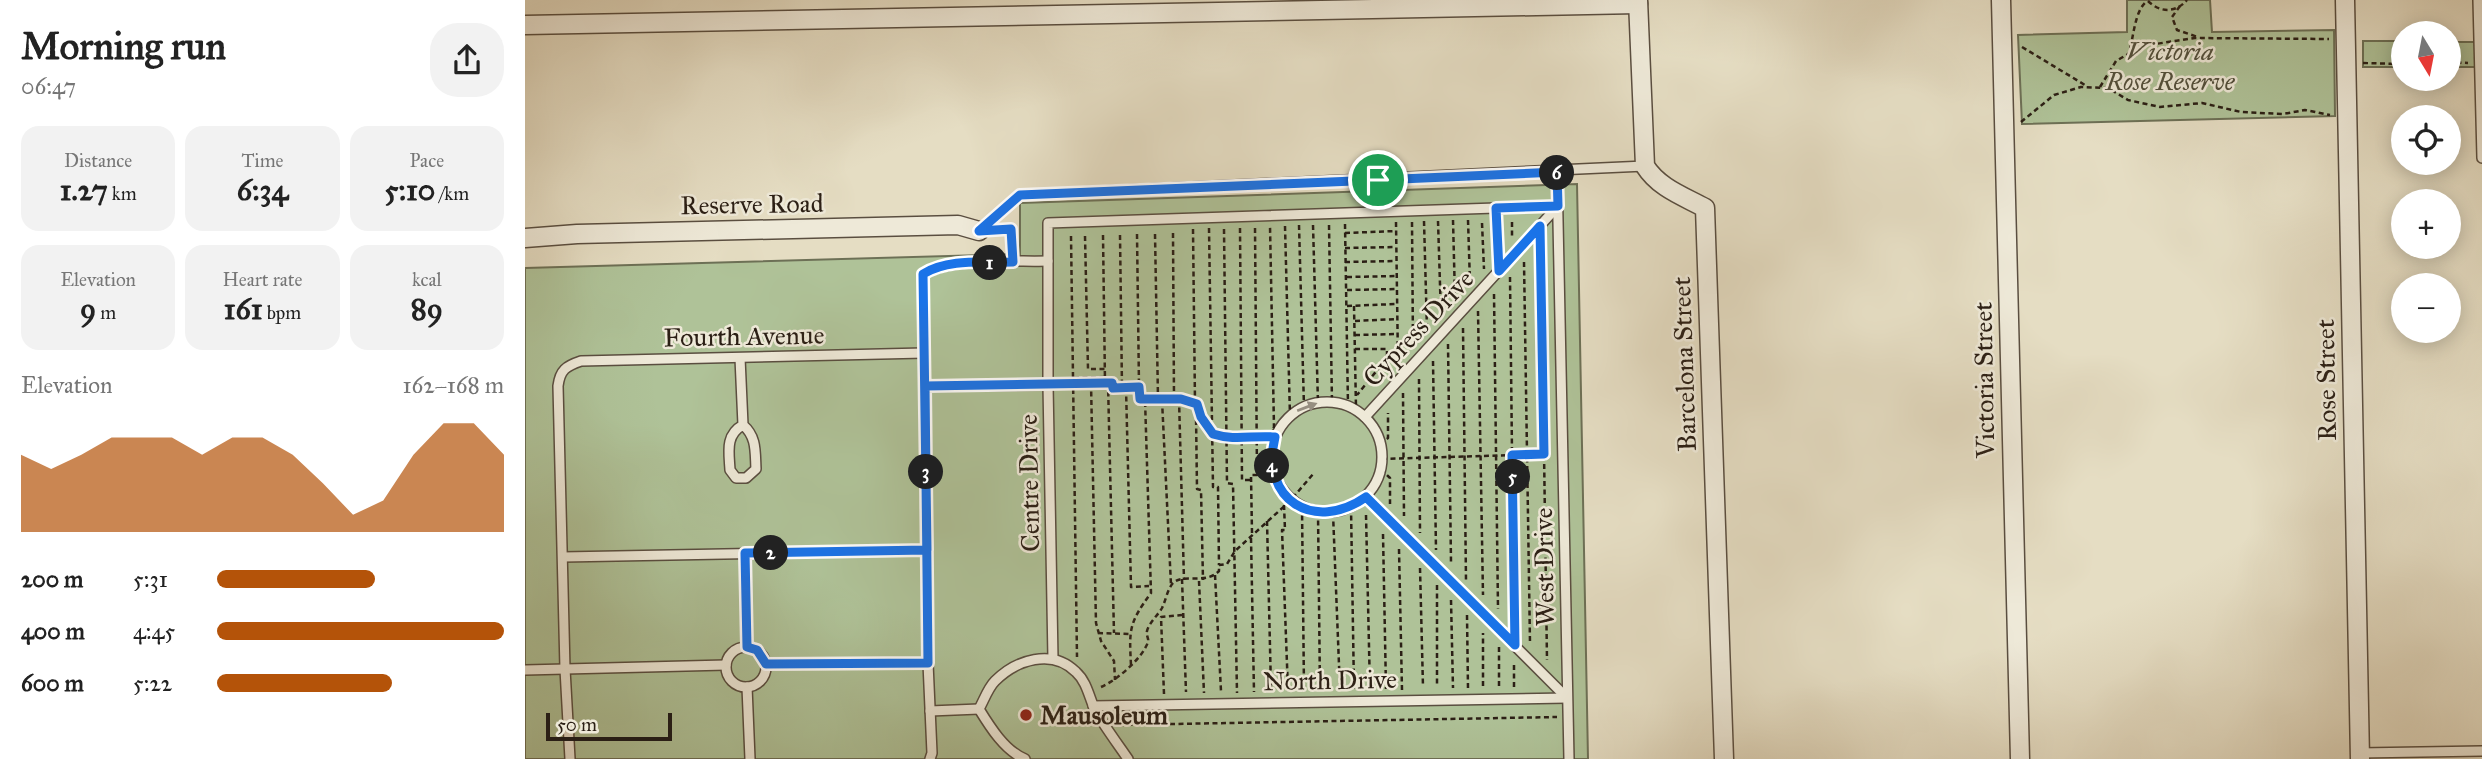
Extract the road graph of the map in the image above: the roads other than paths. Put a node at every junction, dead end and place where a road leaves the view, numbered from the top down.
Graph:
1 (2001, 0) edge
2 (2345, 0) edge
3 (2479, 0) edge
4 (1638, 2) edge
5 (1221, 6) edge
6 (525, 25) edge
7 (2482, 158) edge
8 (1646, 166) junction
9 (1557, 172) junction
10 (1558, 206) junction
11 (979, 231) joint
12 (525, 238) edge
13 (1048, 261) junction
14 (924, 352) junction
15 (740, 358) junction
16 (1048, 385) junction
17 (925, 386) junction
18 (1357, 412) junction
19 (743, 425) junction
20 (1366, 497) junction
21 (927, 550) junction
22 (745, 553) junction
23 (563, 557) junction
24 (747, 647) junction
25 (1053, 659) junction
26 (928, 663) junction
27 (726, 664) junction
28 (766, 664) junction
29 (565, 669) junction
30 (525, 670) edge
31 (747, 687) junction
32 (1567, 698) junction
33 (1093, 706) junction
34 (979, 709) junction
35 (930, 711) junction
36 (2482, 751) edge
37 (2360, 756) edge
38 (570, 759) edge
39 (750, 759) edge
40 (930, 759) edge
41 (1025, 759) edge
42 (1128, 759) edge
43 (1569, 759) edge
44 (1724, 759) edge
45 (2020, 759) edge

1 - 45 street, Victoria Street
2 - 37 street, Rose Street
3 - 7 lane
4 - 5 street
4 - 8 street
5 - 6 street
8 - 9 lane
8 - 44 street, Barcelona Street
9 - 10 lane, West Drive
9 - 11 lane
10 - 13 lane, Centre Drive
10 - 18 lane, Cypress Drive
10 - 32 lane, West Drive
11 - 12 street, Reserve Road
13 - 14 lane
13 - 16 lane, Centre Drive
14 - 15 lane, Fourth Avenue
14 - 17 lane
15 - 19 lane
15 - 23 lane, Fourth Avenue
16 - 17 lane
16 - 25 lane, Centre Drive
17 - 21 lane
18 - 20 lane
20 -> 18 lane
19 - 19 lane
20 - 32 lane
21 - 22 lane
21 - 26 lane
22 - 23 lane
22 - 24 lane
23 - 29 lane
24 - 27 lane
24 - 28 lane
25 - 33 lane
25 - 34 lane
26 - 28 lane
26 - 35 lane
27 - 29 lane
27 - 31 lane
28 - 31 lane
29 - 30 lane
29 - 38 lane
31 - 39 lane
32 - 33 lane, North Drive
32 - 43 lane, West Drive
33 - 42 lane
34 - 35 lane
34 - 41 lane
35 - 40 lane
36 - 37 lane

